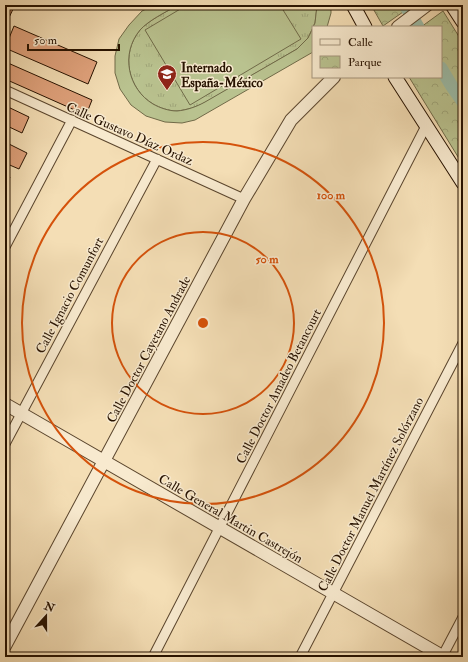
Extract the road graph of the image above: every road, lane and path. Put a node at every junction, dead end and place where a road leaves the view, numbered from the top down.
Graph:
1 (353, 5) edge
2 (427, 5) edge
3 (452, 5) edge
4 (463, 22) edge
5 (364, 26) edge
6 (399, 26) edge
7 (333, 78) edge
8 (396, 78) edge
9 (5, 90) edge
10 (72, 120) junction
11 (426, 126) junction
12 (157, 159) junction
13 (463, 183) edge
14 (244, 199) junction
15 (5, 247) edge
16 (463, 343) edge
17 (5, 404) edge
18 (21, 413) junction
19 (5, 444) edge
20 (104, 461) junction
21 (220, 527) junction
22 (333, 593) junction
23 (463, 616) edge
24 (5, 646) edge
25 (153, 657) edge
26 (300, 657) edge
27 (443, 657) edge

1 - 5 main road
2 - 6 street
3 - 4 main road
7 - 14 street, Calle Doctor Cayetano Andrade
8 - 11 main road
9 - 10 street, Calle Gustavo Díaz Ordaz
10 - 12 street, Calle Gustavo Díaz Ordaz
10 - 15 street
11 - 13 main road
11 - 21 street, Calle Doctor Amadeo Betancourt
12 - 14 street, Calle Gustavo Díaz Ordaz
12 - 18 street, Calle Ignacio Comunfort
14 - 20 street, Calle Doctor Cayetano Andrade
16 - 22 street, Calle Doctor Manuel Martínez Solórzano
17 - 18 street, Calle General Martin Castrejón
18 - 19 street, Calle Ignacio Comunfort
18 - 20 street, Calle General Martin Castrejón
20 - 21 street, Calle General Martin Castrejón
20 - 24 street, Calle Doctor Cayetano Andrade
21 - 22 street, Calle General Martin Castrejón
21 - 25 street, Calle Doctor Amadeo Betancourt
22 - 26 street, Calle Doctor Manuel Martínez Solórzano
22 - 27 street, Calle General Martin Castrejón
23 - 27 street

